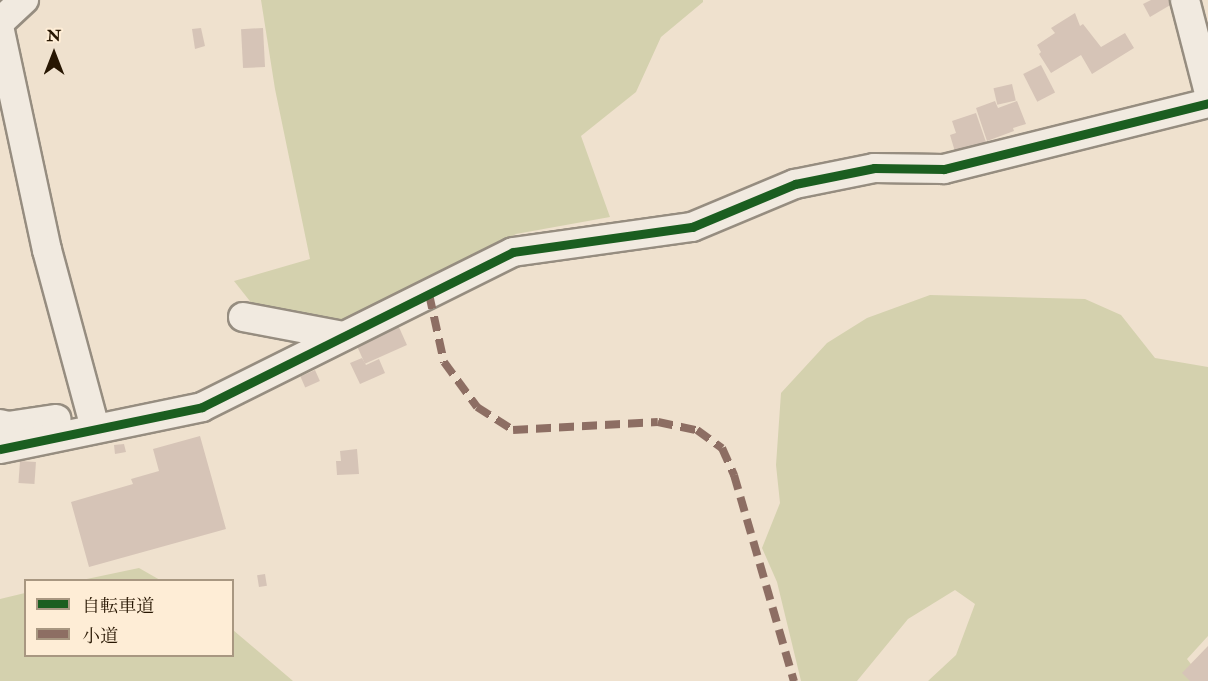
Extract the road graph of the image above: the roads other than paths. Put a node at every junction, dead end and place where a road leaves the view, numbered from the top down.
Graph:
1 (24, 0) edge
2 (1185, 0) edge
3 (0, 22) edge
4 (0, 31) edge
5 (1208, 89) edge
6 (1208, 103) edge
7 (243, 317) dead end
8 (343, 336) junction
9 (93, 421) junction
10 (0, 424) edge
11 (0, 449) edge

1 - 3 street
2 - 5 street
4 - 9 street
6 - 8 street
7 - 8 street
8 - 9 street
9 - 10 street
9 - 11 street

